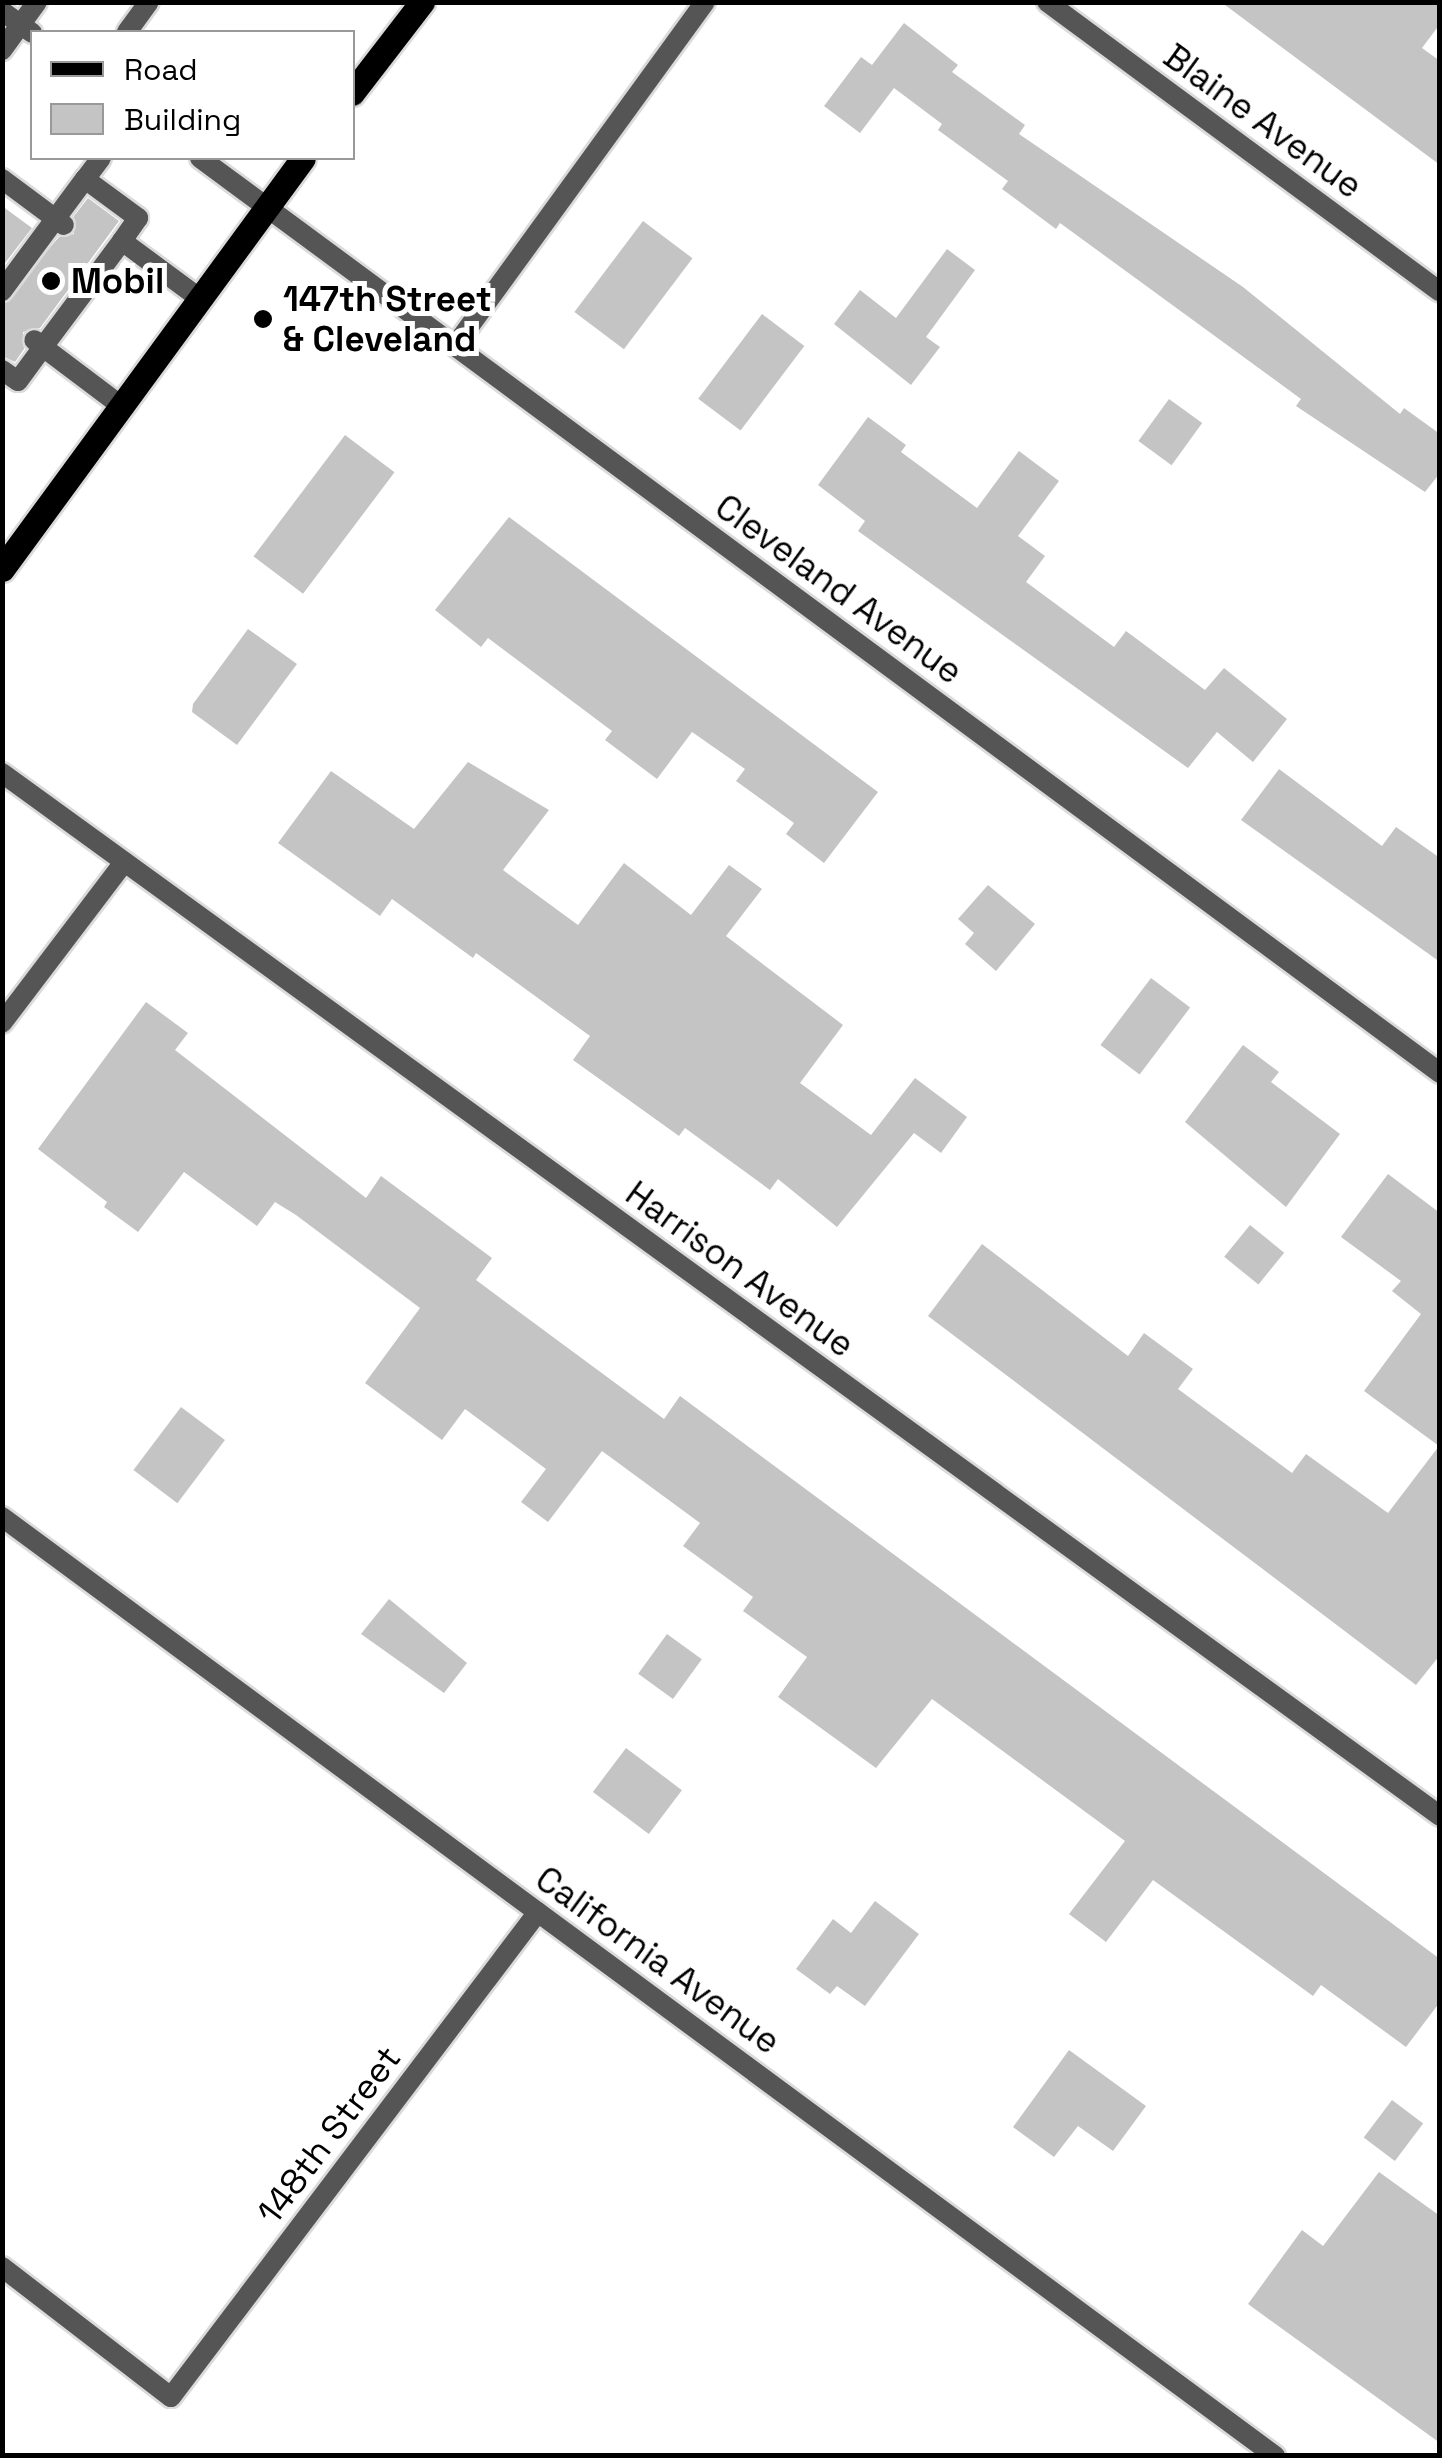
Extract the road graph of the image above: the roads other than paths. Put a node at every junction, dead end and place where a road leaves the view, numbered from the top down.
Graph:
1 (37, 2) edge
2 (149, 2) edge
3 (422, 2) edge
4 (705, 2) edge
5 (1047, 2) edge
6 (2, 11) edge
7 (27, 29) edge
8 (128, 30) edge
9 (2, 50) edge
10 (355, 89) edge
11 (99, 160) edge
12 (203, 160) edge
13 (301, 160) edge
14 (85, 178) junction
15 (2, 179) edge
16 (266, 206) junction
17 (60, 222) junction
18 (110, 250) junction
19 (2, 291) edge
20 (1440, 292) edge
21 (199, 298) junction
22 (38, 344) junction
23 (455, 346) junction
24 (2, 370) edge
25 (120, 406) junction
26 (6, 557) edge
27 (2, 773) edge
28 (124, 862) junction
29 (2, 1024) edge
30 (1440, 1073) edge
31 (2, 1517) edge
32 (1440, 1816) edge
33 (538, 1912) junction
34 (2, 2267) edge
35 (1275, 2456) edge

1 - 7 street
2 - 8 street
3 - 10 main road
4 - 23 street
5 - 20 street, Blaine Avenue
6 - 7 street
7 - 9 street
11 - 14 street
12 - 16 street, Cleveland Avenue
13 - 16 main road
14 - 17 street
14 - 18 street
15 - 17 street
16 - 21 main road
16 - 23 street, Cleveland Avenue
17 - 19 street
18 - 21 street
18 - 22 street
21 - 25 main road
22 - 24 street
22 - 25 street
23 - 30 street, Cleveland Avenue
25 - 26 main road
27 - 28 street, Harrison Avenue
28 - 29 street
28 - 32 street, Harrison Avenue
31 - 33 street, California Avenue
33 - 34 street, 148th Street
33 - 35 street, California Avenue

